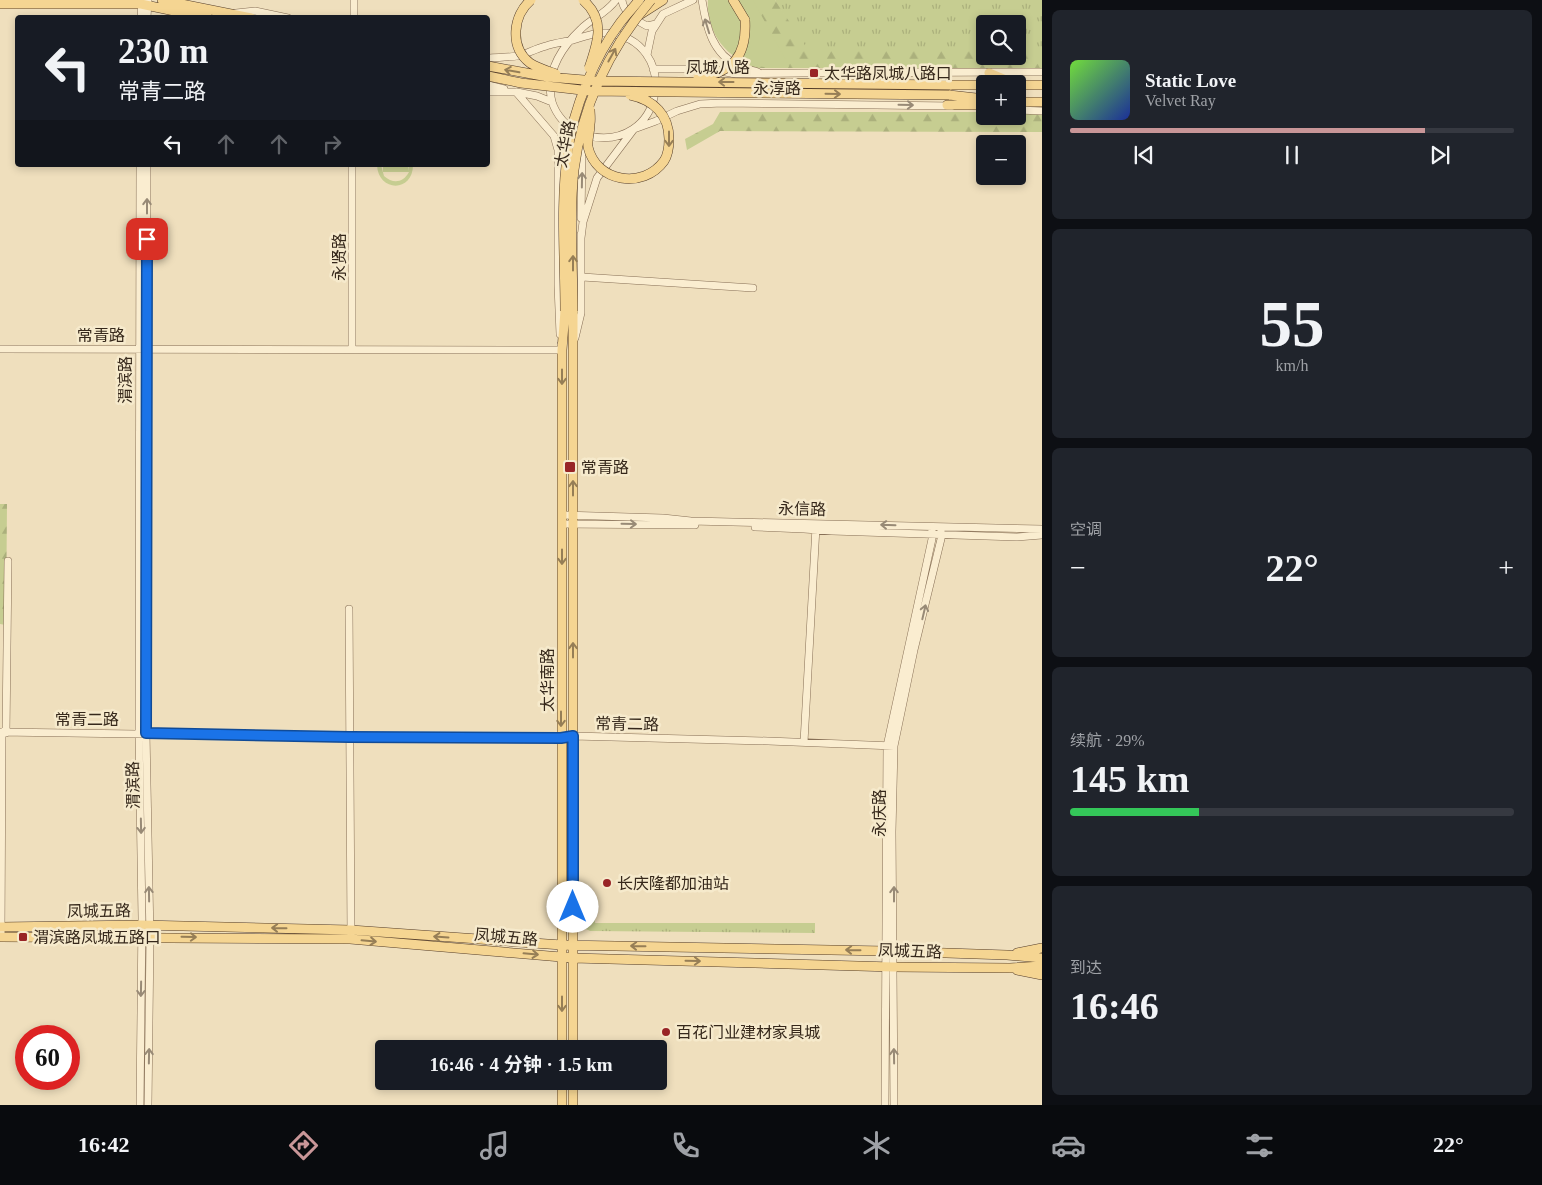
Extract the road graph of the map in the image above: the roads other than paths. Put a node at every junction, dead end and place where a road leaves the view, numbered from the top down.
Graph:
1 (162, 0) edge
2 (354, 0) edge
3 (531, 0) edge
4 (583, 0) edge
5 (616, 0) edge
6 (622, 0) edge
7 (640, 0) edge
8 (652, 0) edge
9 (664, 0) edge
10 (693, 0) edge
11 (702, 0) edge
12 (733, 0) edge
13 (144, 2) edge
14 (0, 4) edge
15 (233, 14) junction
16 (142, 15) edge
17 (146, 15) edge
18 (196, 15) edge
19 (238, 15) edge
20 (274, 15) edge
21 (354, 15) edge
22 (636, 17) junction
23 (656, 24) junction
24 (572, 40) junction
25 (647, 55) junction
26 (490, 58) edge
27 (490, 66) edge
28 (653, 69) junction
29 (802, 72) junction
30 (1042, 72) edge
31 (989, 73) junction
32 (768, 74) junction
33 (994, 75) edge
34 (490, 76) edge
35 (578, 80) junction
36 (677, 82) junction
37 (1026, 84) edge
38 (976, 85) edge
39 (1042, 85) edge
40 (490, 86) edge
41 (612, 91) junction
42 (490, 92) edge
43 (516, 92) junction
44 (976, 98) edge
45 (590, 101) junction
46 (552, 102) junction
47 (1026, 102) edge
48 (1042, 102) edge
49 (800, 104) junction
50 (947, 105) joint
51 (976, 106) edge
52 (1026, 110) edge
53 (1042, 110) edge
54 (577, 113) junction
55 (634, 129) junction
56 (585, 136) junction
57 (140, 167) edge
58 (147, 167) edge
59 (352, 167) edge
60 (581, 238) junction
61 (582, 277) junction
62 (752, 288) dead end
63 (569, 311) junction
64 (0, 349) edge
65 (143, 349) junction
66 (352, 350) junction
67 (562, 350) junction
68 (572, 350) junction
69 (562, 519) junction
70 (573, 520) junction
71 (816, 527) junction
72 (1042, 529) edge
73 (932, 530) junction
74 (941, 531) junction
75 (1042, 535) edge
76 (8, 561) dead end
77 (349, 609) dead end
78 (3, 732) edge
79 (143, 733) junction
80 (573, 736) junction
81 (349, 737) junction
82 (561, 738) junction
83 (804, 742) junction
84 (890, 746) junction
85 (146, 925) junction
86 (0, 927) edge
87 (351, 935) junction
88 (146, 936) junction
89 (0, 937) edge
90 (562, 945) junction
91 (573, 945) junction
92 (1042, 948) edge
93 (890, 951) junction
94 (1007, 954) junction
95 (562, 956) junction
96 (573, 958) junction
97 (1042, 958) edge
98 (889, 966) junction
99 (1042, 966) edge
100 (1010, 968) junction
101 (1042, 976) edge
102 (562, 1040) edge
103 (573, 1040) edge
104 (562, 1090) edge
105 (573, 1090) edge
106 (140, 1105) edge
107 (148, 1105) edge
108 (562, 1105) edge
109 (573, 1105) edge
110 (885, 1105) edge
111 (894, 1105) edge

1 - 15 main road
2 - 21 street
3 - 35 main road, bridge
4 - 54 main road, bridge
5 - 24 street
6 - 23 street
7 - 54 main road, 太华路, bridge
8 - 22 main road, 太华路, bridge
9 - 22 main road, bridge
10 - 23 street
32 -> 11 street
12 - 36 main road, bridge
13 - 14 main road
13 - 16 street
13 - 17 street
13 - 18 main road
15 - 19 main road
15 - 20 street
45 -> 22 main road, 太华路, bridge
23 - 25 street
24 - 25 street
24 - 26 street
24 - 46 street
25 - 28 street
35 -> 27 main road, 凤城八路, bridge
28 - 32 street, 永淳路
28 - 55 street
29 - 31 street, 永淳路
29 - 32 street, 永淳路
29 - 49 street
30 - 31 street, 永淳路
31 - 33 main road
34 - 41 main road, 凤城八路, bridge
35 - 36 main road, 凤城八路, bridge
38 -> 36 main road, 凤城八路, bridge
37 - 39 main road
40 - 43 street
41 -> 44 main road, 凤城八路, bridge
41 -> 45 main road, bridge
42 - 43 street
43 - 46 street
43 - 67 street
63 -> 45 main road, 太华路, bridge
46 - 56 street
47 - 48 main road
49 -> 50 street, 永淳路
49 - 55 street, 永淳路
50 - 51 main road
52 - 53 street
54 - 63 main road, 太华路, bridge
55 - 56 street
55 - 60 street
60 -> 56 street
57 - 65 street, 渭滨路
65 -> 58 street, 渭滨路
59 - 66 street, 永贤路
60 - 61 street
61 - 62 street
61 - 68 street
63 - 67 main road, 太华南路
63 - 68 main road, 太华南路
64 - 65 street, 常青路
65 - 66 street, 常青路
65 - 79 street, 渭滨路
66 - 67 street, 常青路
67 -> 69 main road, 太华南路
70 -> 68 main road, 太华南路
69 - 70 street, 永信路
69 -> 82 main road, 太华南路
70 - 71 street, 永信路
80 -> 70 main road, 太华南路
71 - 73 street, 永信路
71 - 83 street
72 - 74 street, 永信路
73 - 74 street, 永信路
73 - 84 street, 永庆路
74 - 75 street, 永信路
84 -> 74 street, 永庆路
76 - 78 street
77 - 81 street
78 - 79 street, 常青二路
78 - 86 street
79 - 81 street, 常青二路
79 - 85 street, 渭滨路
80 - 82 street, 常青二路
80 - 83 street, 常青二路
80 - 91 main road, 太华南路
81 - 82 street, 常青二路
81 - 87 street
82 - 90 main road, 太华南路
83 - 84 street, 常青二路
84 - 93 street, 永庆路
85 - 86 main road, 凤城五路
87 -> 85 main road, 凤城五路
85 - 88 street, 渭滨路
86 - 89 street
88 -> 87 main road, 凤城五路
90 -> 87 main road, 凤城五路
87 -> 95 main road, 凤城五路
88 - 89 main road, 凤城五路
88 -> 106 street, 渭滨路
107 -> 88 street, 渭滨路
90 - 91 main road, 凤城五路
90 - 95 main road, 太华南路
93 -> 91 main road, 凤城五路
91 - 96 main road, 太华南路
92 - 94 main road
93 - 94 main road, 凤城五路
93 - 98 street, 永庆路
94 - 97 main road
95 - 96 main road, 凤城五路
95 -> 102 main road, 太华南路
96 -> 98 main road, 凤城五路
96 - 103 main road, 太华南路
98 - 100 main road, 凤城五路
98 - 110 street, 永庆路
111 -> 98 street, 永庆路
99 - 100 main road
100 - 101 main road
104 - 108 main road
105 - 109 main road

